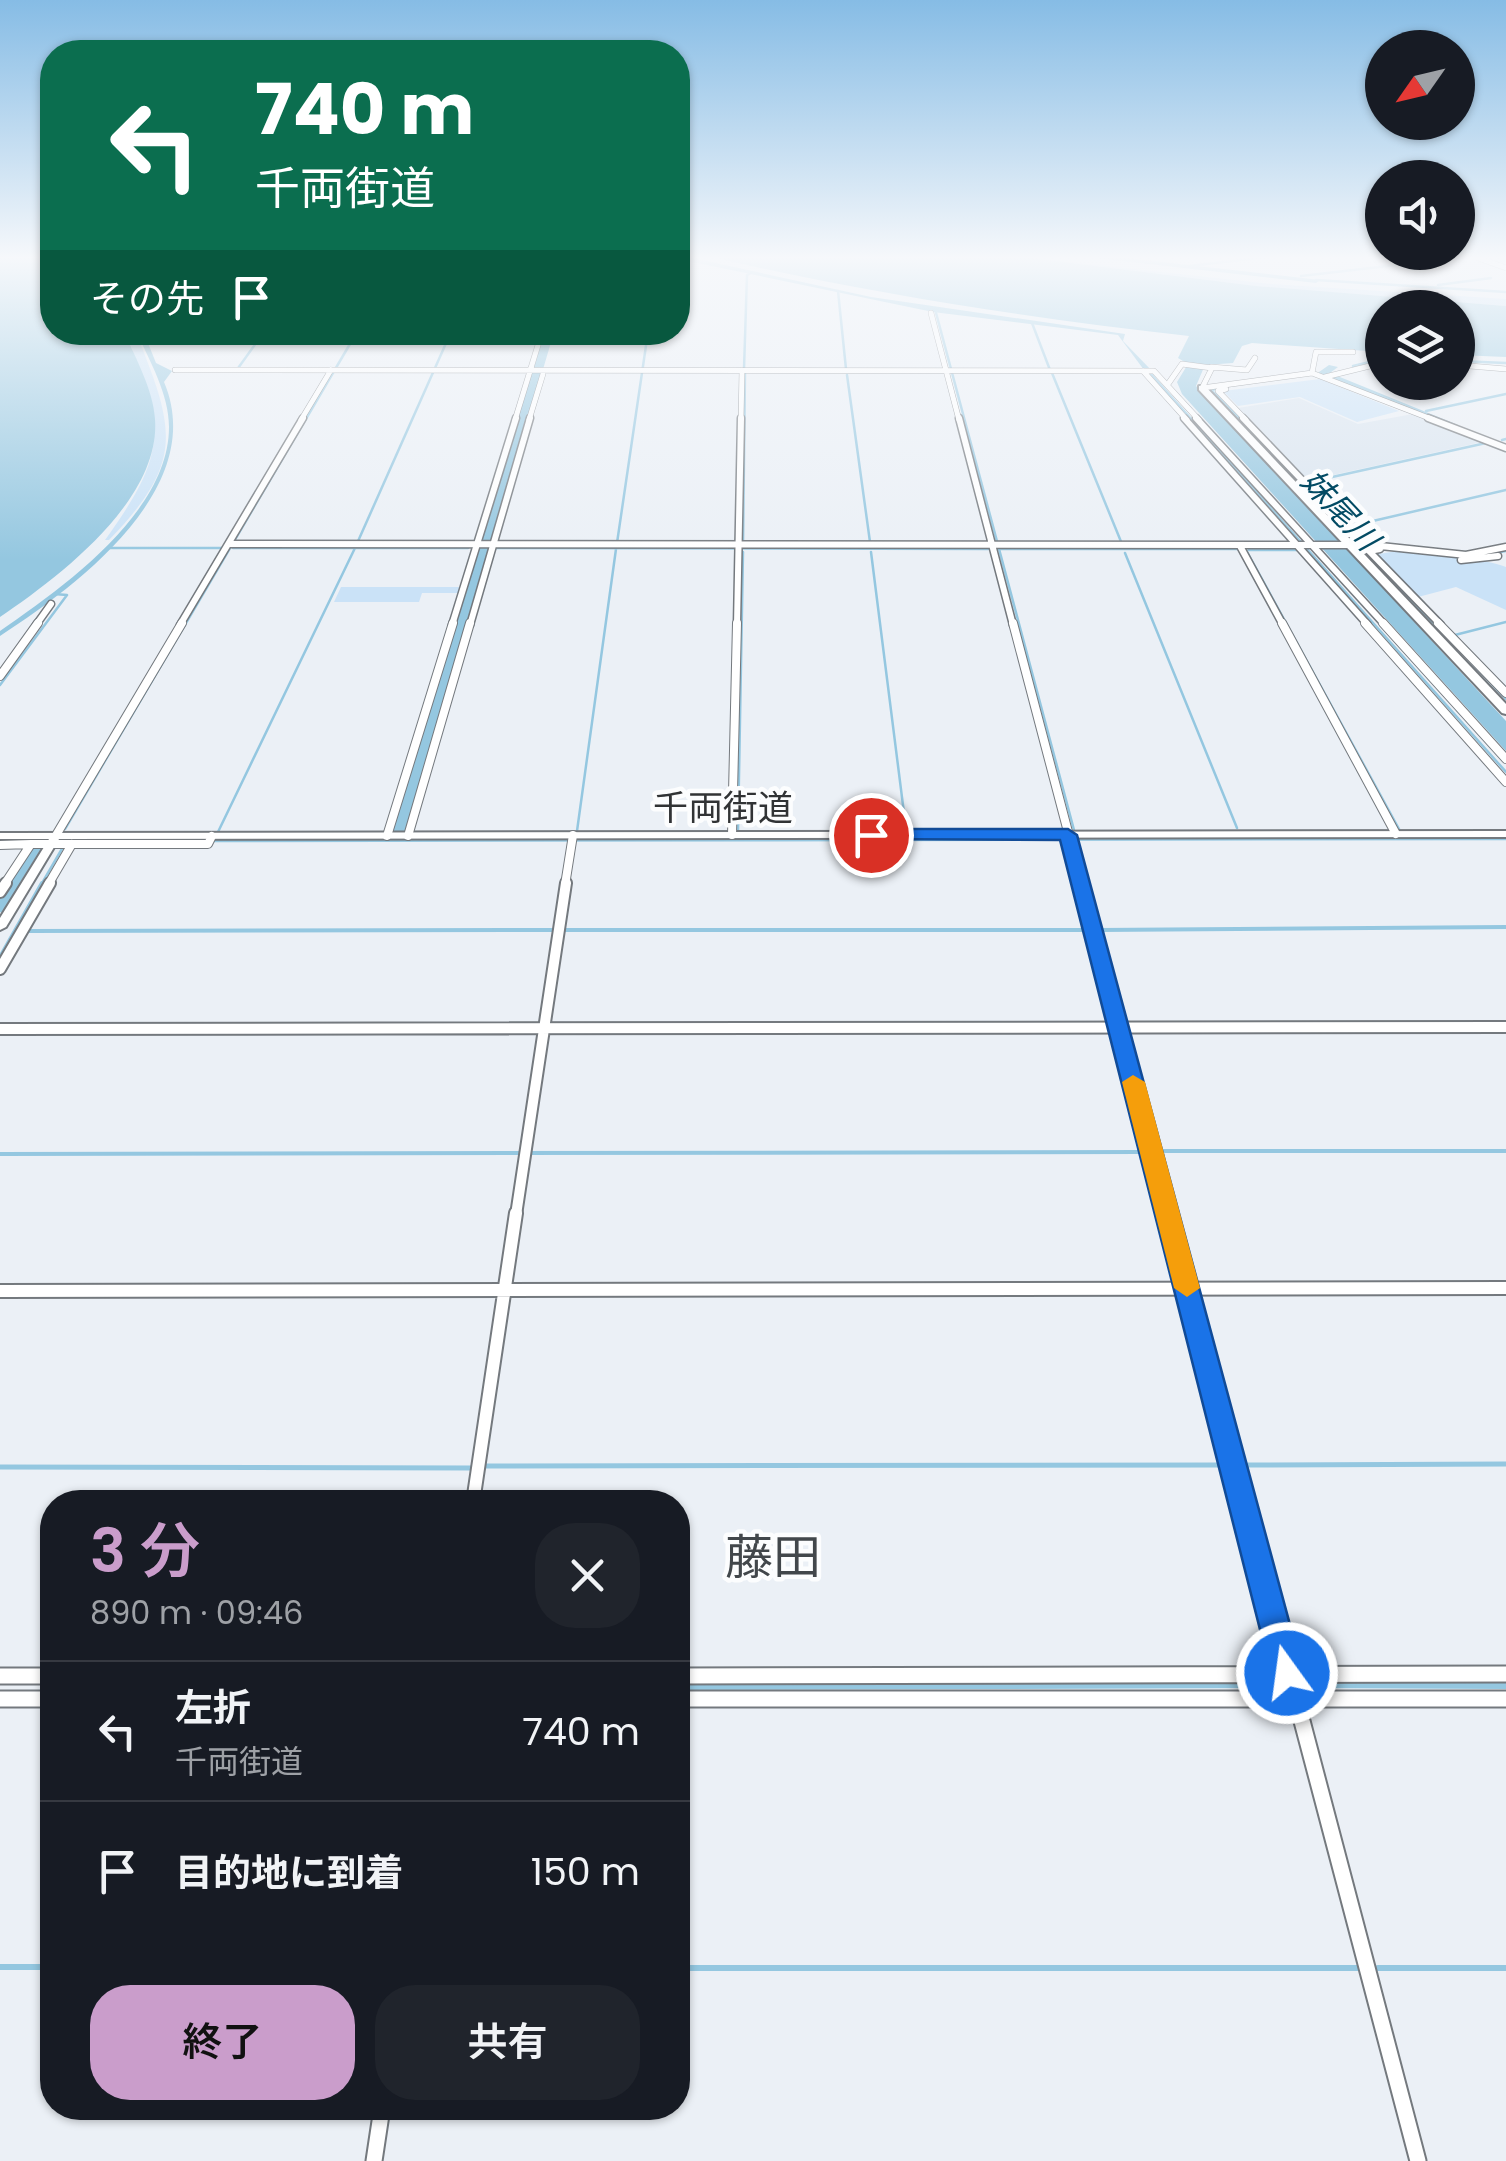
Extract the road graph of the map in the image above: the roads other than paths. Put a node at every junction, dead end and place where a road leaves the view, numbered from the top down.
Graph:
1 (535, 358) edge
2 (944, 358) edge
3 (1256, 358) dead end
4 (1314, 358) edge
5 (1475, 366) edge
6 (1365, 367) edge
7 (1506, 369) edge
8 (175, 370) dead end
9 (1210, 370) junction
10 (332, 371) junction
11 (531, 371) junction
12 (543, 372) junction
13 (742, 372) junction
14 (1145, 372) junction
15 (949, 373) junction
16 (1312, 373) junction
17 (568, 374) dead end
18 (996, 375) dead end
19 (1327, 376) junction
20 (1256, 381) junction
21 (1168, 384) junction
22 (1202, 388) junction
23 (1506, 446) edge
24 (1281, 463) junction
25 (478, 544) junction
26 (230, 545) junction
27 (996, 545) junction
28 (1355, 545) junction
29 (492, 546) junction
30 (740, 546) junction
31 (1306, 547) junction
32 (1244, 550) junction
33 (1407, 550) junction
34 (1506, 550) edge
35 (1228, 552) dead end
36 (51, 604) dead end
37 (0, 676) edge
38 (1502, 697) edge
39 (1506, 712) edge
40 (1479, 740) junction
41 (1506, 759) edge
42 (1506, 782) edge
43 (1396, 834) junction
44 (1506, 834) edge
45 (732, 835) junction
46 (0, 836) edge
47 (387, 836) junction
48 (408, 836) junction
49 (1069, 838) junction
50 (572, 839) junction
51 (210, 840) junction
52 (42, 843) junction
53 (0, 844) edge
54 (72, 844) junction
55 (0, 892) edge
56 (0, 928) edge
57 (0, 969) edge
58 (1506, 1027) edge
59 (0, 1029) edge
60 (1119, 1030) junction
61 (542, 1031) junction
62 (1506, 1288) edge
63 (0, 1290) edge
64 (1188, 1291) junction
65 (506, 1293) junction
66 (476, 1490) edge
67 (1506, 1674) edge
68 (0, 1676) edge
69 (40, 1676) edge
70 (690, 1676) edge
71 (1291, 1685) junction
72 (1477, 1686) junction
73 (690, 1698) edge
74 (1506, 1698) edge
75 (0, 1699) edge
76 (40, 1699) edge
77 (380, 2120) edge
78 (374, 2161) edge
79 (1418, 2161) edge

1 - 11 street
2 - 15 street
3 - 9 street
4 - 16 street
5 - 7 street
6 - 19 street
8 - 10 street
9 - 20 street
9 - 21 street
9 - 22 street
10 - 11 street
10 - 26 street
11 - 12 street
11 - 25 street
12 - 13 street
12 - 17 street
12 - 29 street
13 - 15 street
13 - 30 street
14 - 15 street
14 - 21 street
14 - 31 street
15 - 18 street
15 - 27 street
16 - 19 street
16 - 20 street
19 - 23 street
19 - 23 street
19 - 24 street
20 - 22 street
21 - 31 street
22 - 24 main road
24 - 28 main road
24 - 28 street
25 - 26 street
25 - 29 street
25 - 47 street
26 - 52 street
27 - 30 street
27 - 32 street
27 - 49 street
28 - 31 street
28 - 33 street
28 - 38 main road
29 - 30 street
29 - 48 street
30 - 45 street
31 - 32 street
31 - 40 street
31 - 40 street
32 - 35 street
32 - 43 street
33 - 34 street
33 - 38 street
36 - 37 street
38 - 39 main road
40 - 41 street
40 - 42 street
43 - 44 street, 千両街道
43 - 49 street, 千両街道
45 - 49 street, 千両街道
45 - 50 street, 千両街道
46 - 52 street, 千両街道
47 - 48 street, 千両街道
47 - 51 street, 千両街道
48 - 50 street, 千両街道
49 - 60 street
50 - 61 street
51 - 52 street, 千両街道
51 - 54 street
52 - 53 street
52 - 54 street
52 - 55 street
52 - 56 street
54 - 57 street
58 - 60 street
59 - 61 street
60 - 61 street
60 - 64 street
61 - 65 street
62 - 64 street
63 - 65 street
64 - 65 street
64 - 71 street
65 - 66 street
67 - 72 street
68 - 69 street
70 - 71 street
71 - 72 street
71 - 72 street
71 - 73 street
71 - 79 street
72 - 74 street
75 - 76 street
77 - 78 street

